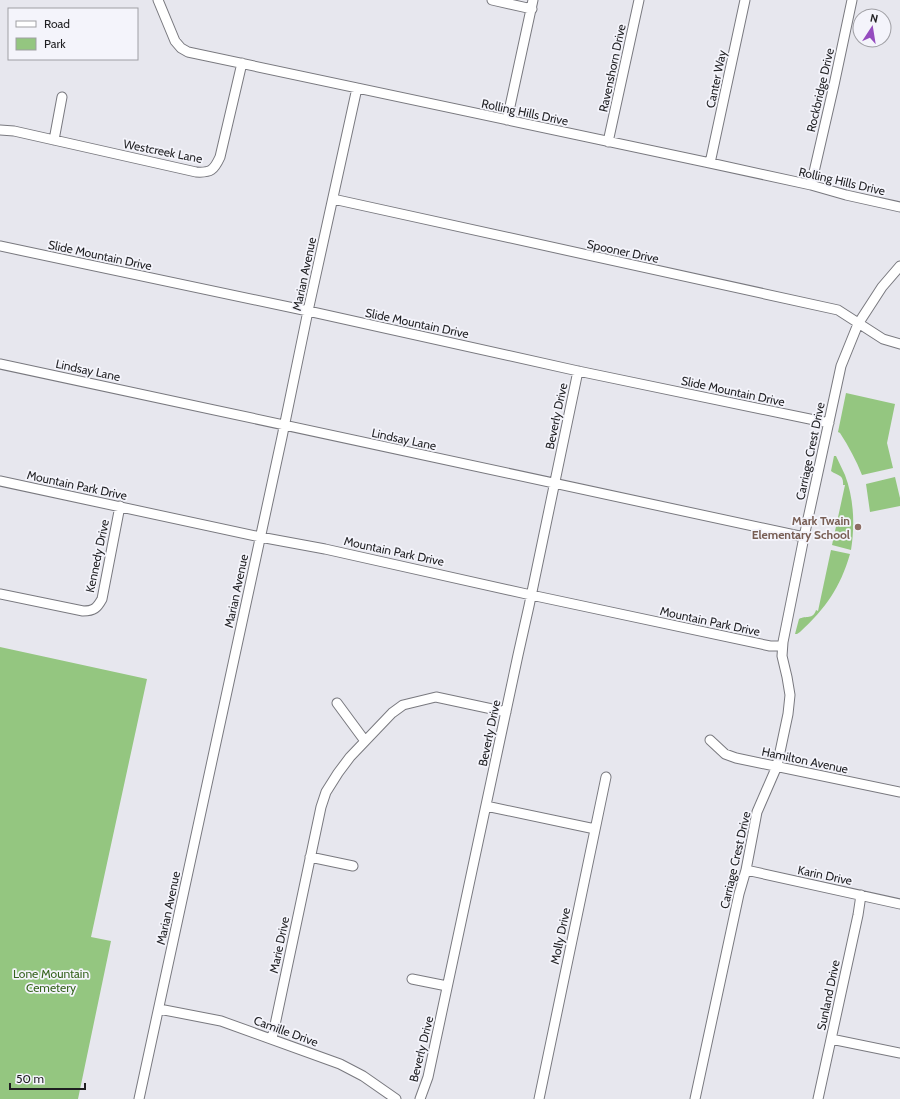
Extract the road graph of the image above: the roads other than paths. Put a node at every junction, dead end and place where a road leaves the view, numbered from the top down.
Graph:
1 (158, 0) edge
2 (492, 0) edge
3 (639, 0) edge
4 (745, 0) edge
5 (852, 0) edge
6 (532, 4) edge
7 (242, 63) junction
8 (357, 88) junction
9 (62, 97) dead end
10 (507, 120) junction
11 (0, 130) edge
12 (54, 140) junction
13 (608, 142) junction
14 (710, 163) junction
15 (811, 185) junction
16 (333, 199) junction
17 (900, 207) edge
18 (0, 246) edge
19 (900, 266) edge
20 (308, 311) junction
21 (858, 324) junction
22 (900, 344) edge
23 (0, 364) edge
24 (578, 371) junction
25 (828, 423) junction
26 (285, 425) junction
27 (0, 481) edge
28 (554, 484) junction
29 (120, 506) junction
30 (260, 537) junction
31 (804, 537) junction
32 (0, 594) edge
33 (531, 595) junction
34 (782, 646) junction
35 (337, 703) dead end
36 (506, 712) junction
37 (710, 740) dead end
38 (365, 741) junction
39 (777, 766) junction
40 (606, 777) dead end
41 (900, 792) edge
42 (486, 806) junction
43 (595, 829) junction
44 (310, 857) junction
45 (353, 866) dead end
46 (746, 870) junction
47 (861, 895) junction
48 (900, 904) edge
49 (412, 979) dead end
50 (447, 986) junction
51 (159, 1009) junction
52 (272, 1038) junction
53 (831, 1039) junction
54 (900, 1053) edge
55 (140, 1099) edge
56 (396, 1099) edge
57 (420, 1099) edge
58 (539, 1099) edge
59 (695, 1099) edge
60 (818, 1099) edge

1 - 7 street, Rolling Hills Drive
2 - 6 street
3 - 13 street, Ravenshorn Drive
4 - 14 street, Canter Way
5 - 15 street, Rockbridge Drive
6 - 10 street
7 - 8 street, Rolling Hills Drive
7 - 12 street, Westcreek Lane
8 - 10 street, Rolling Hills Drive
8 - 16 street, Marian Avenue
9 - 12 street
10 - 13 street, Rolling Hills Drive
11 - 12 street, Westcreek Lane
13 - 14 street, Rolling Hills Drive
14 - 15 street, Rolling Hills Drive
15 - 17 street, Rolling Hills Drive
16 - 20 street, Marian Avenue
16 - 21 street, Spooner Drive
18 - 20 street, Slide Mountain Drive
19 - 21 street, Carriage Crest Drive
20 - 24 street, Slide Mountain Drive
20 - 26 street, Marian Avenue
21 - 22 street, Spooner Drive
21 - 25 street, Carriage Crest Drive
23 - 26 street, Lindsay Lane
24 - 25 street, Slide Mountain Drive
24 - 28 street, Beverly Drive
25 - 31 street, Carriage Crest Drive
26 - 28 street, Lindsay Lane
26 - 30 street, Marian Avenue
27 - 29 street, Mountain Park Drive
28 - 31 street, Lindsay Lane
28 - 33 street, Beverly Drive
29 - 30 street, Mountain Park Drive
29 - 32 street, Kennedy Drive
30 - 33 street, Mountain Park Drive
30 - 51 street, Marian Avenue
31 - 34 street, Carriage Crest Drive
33 - 34 street, Mountain Park Drive
33 - 36 street, Beverly Drive
34 - 39 street, Carriage Crest Drive
35 - 38 street
36 - 38 street, Marie Drive
36 - 42 street, Beverly Drive
37 - 39 street, Hamilton Avenue
38 - 44 street, Marie Drive
39 - 41 street, Hamilton Avenue
39 - 46 street, Carriage Crest Drive
40 - 43 street, Molly Drive
42 - 43 street
42 - 50 street, Beverly Drive
43 - 58 street, Molly Drive
44 - 45 street
44 - 52 street, Marie Drive
46 - 47 street, Karin Drive
46 - 59 street, Carriage Crest Drive
47 - 48 street, Karin Drive
47 - 53 street, Sunland Drive
49 - 50 street
50 - 57 street, Beverly Drive
51 - 52 street, Camille Drive
51 - 55 street, Marian Avenue
52 - 56 street, Camille Drive
53 - 54 street
53 - 60 street, Sunland Drive

